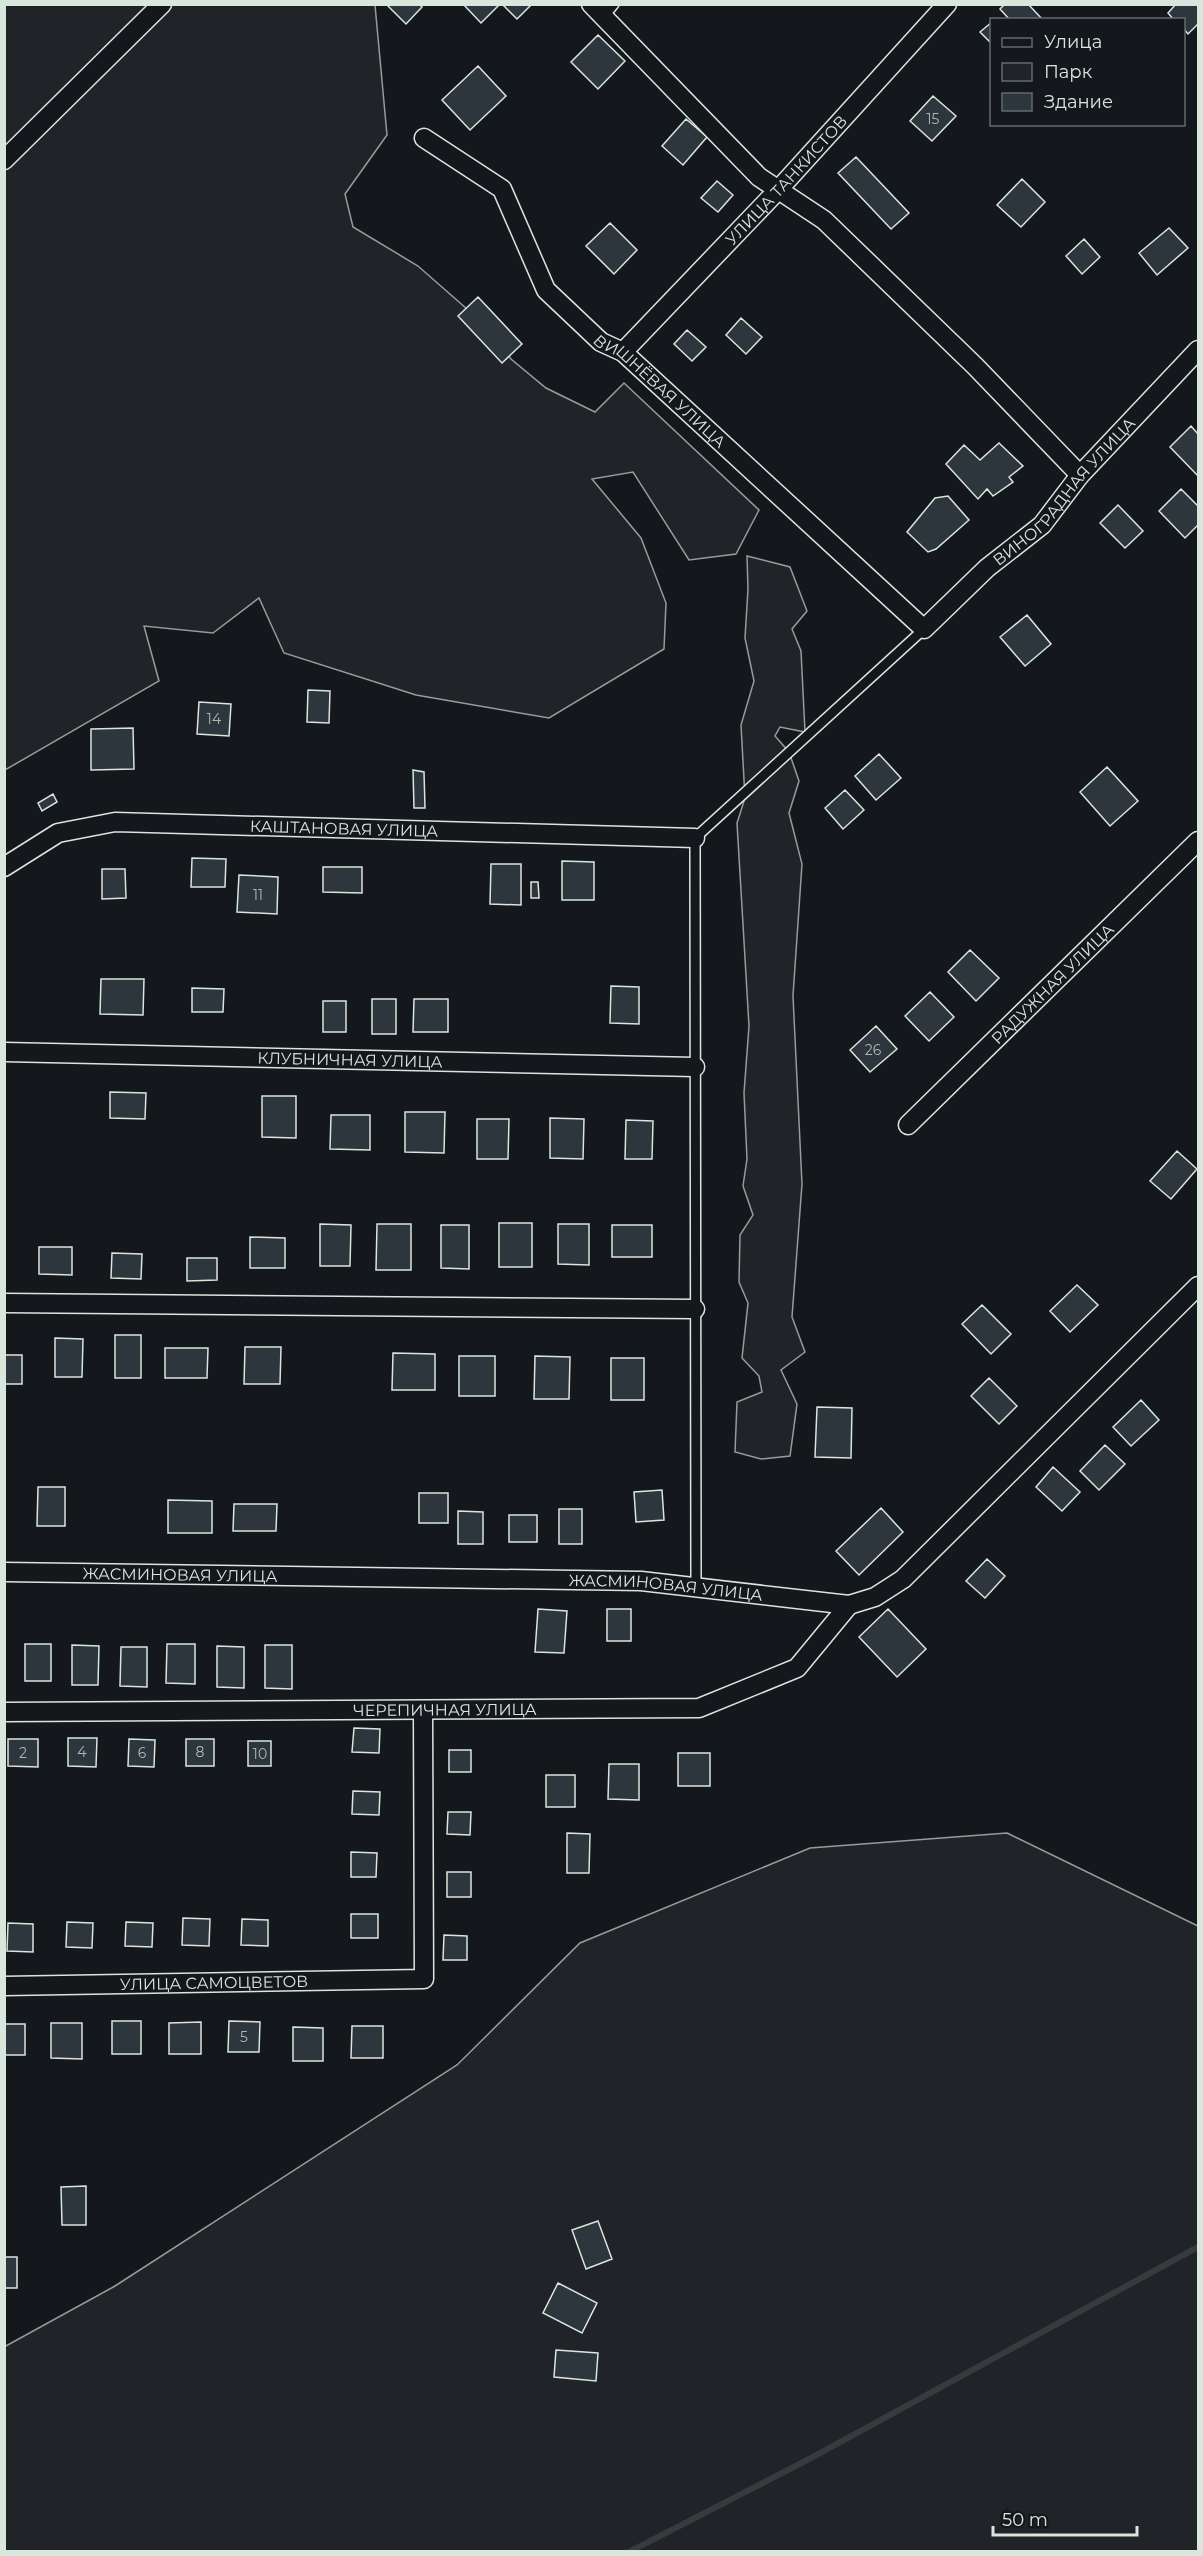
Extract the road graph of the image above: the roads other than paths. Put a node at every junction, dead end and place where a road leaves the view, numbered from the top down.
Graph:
1 (162, 4) edge
2 (947, 4) edge
3 (603, 9) edge
4 (424, 138) dead end
5 (4, 160) edge
6 (778, 190) junction
7 (1198, 350) edge
8 (623, 352) junction
9 (1080, 475) junction
10 (924, 629) junction
11 (695, 838) junction
12 (1198, 841) edge
13 (4, 867) edge
14 (4, 1052) edge
15 (695, 1068) junction
16 (908, 1125) dead end
17 (1198, 1286) edge
18 (4, 1304) edge
19 (695, 1310) junction
20 (4, 1572) edge
21 (696, 1587) junction
22 (849, 1605) junction
23 (423, 1711) junction
24 (4, 1712) edge
25 (4, 1986) edge

1 - 5 street
2 - 6 street, УЛИЦА ТАНКИСТОВ
3 - 6 street
4 - 8 street, ВИШНЁВАЯ УЛИЦА
6 - 8 street, УЛИЦА ТАНКИСТОВ
6 - 9 street
7 - 9 street, ВИНОГРАДНАЯ УЛИЦА
8 - 10 street, ВИШНЁВАЯ УЛИЦА
9 - 10 street, ВИНОГРАДНАЯ УЛИЦА
10 - 11 lane
11 - 13 street, КАШТАНОВАЯ УЛИЦА
11 - 15 lane
12 - 16 street, РАДУЖНАЯ УЛИЦА
14 - 15 street, КЛУБНИЧНАЯ УЛИЦА
15 - 19 lane
17 - 22 street, ЖАСМИНОВАЯ УЛИЦА
18 - 19 street
19 - 21 lane
20 - 21 street, ЖАСМИНОВАЯ УЛИЦА
21 - 22 street, ЖАСМИНОВАЯ УЛИЦА
22 - 23 street, ЧЕРЕПИЧНАЯ УЛИЦА
23 - 24 street, ЧЕРЕПИЧНАЯ УЛИЦА
23 - 25 street, УЛИЦА САМОЦВЕТОВ

